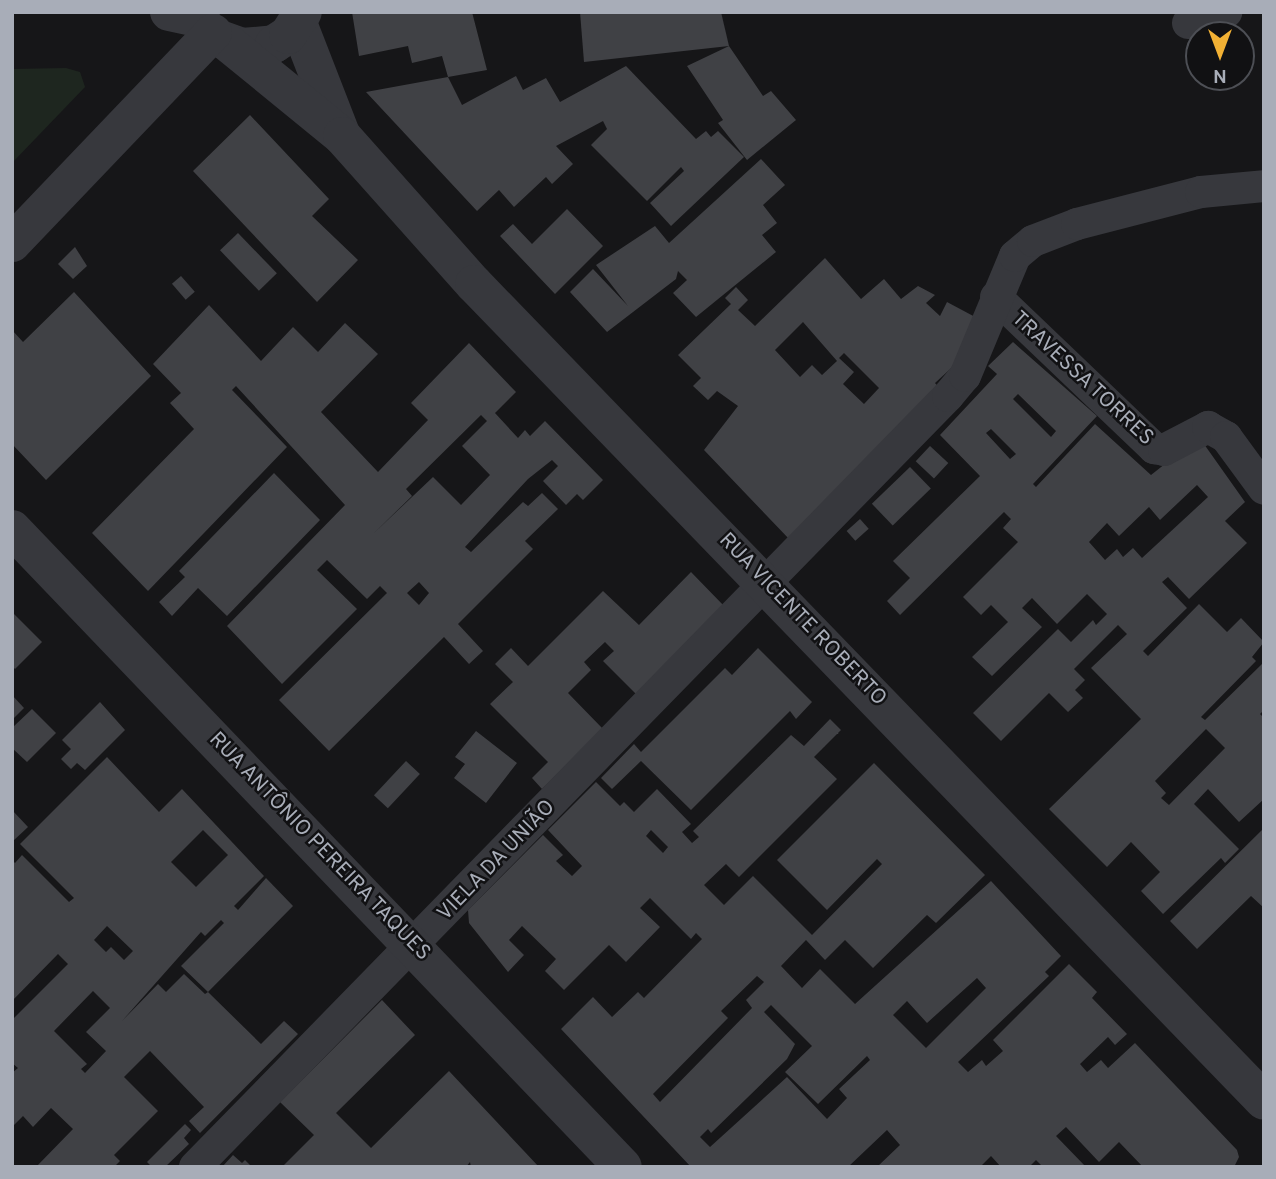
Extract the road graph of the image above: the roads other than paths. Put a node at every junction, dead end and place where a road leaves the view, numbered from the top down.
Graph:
1 (1226, 12) edge
2 (301, 18) edge
3 (1195, 21) edge
4 (202, 24) edge
5 (342, 136) junction
6 (1264, 186) edge
7 (12, 243) edge
8 (996, 297) junction
9 (1264, 489) edge
10 (12, 529) edge
11 (766, 582) junction
12 (415, 947) junction
13 (1264, 1101) edge
14 (195, 1167) edge
15 (623, 1167) edge

1 - 3 lane
2 - 4 street, RUA VICENTE ROBERTO
2 - 5 street, RUA VICENTE ROBERTO
4 - 5 street, RUA VICENTE ROBERTO
4 - 7 street
5 - 11 street, RUA VICENTE ROBERTO
6 - 8 lane, VIELA DA UNIÃO
8 - 9 lane, TRAVESSA TORRES
8 - 11 lane, VIELA DA UNIÃO
10 - 12 street, RUA ANTÔNIO PEREIRA TAQUES
11 - 12 lane, VIELA DA UNIÃO
11 - 13 street, RUA VICENTE ROBERTO
12 - 14 lane, VIELA DA UNIÃO
12 - 15 street, RUA ANTÔNIO PEREIRA TAQUES

